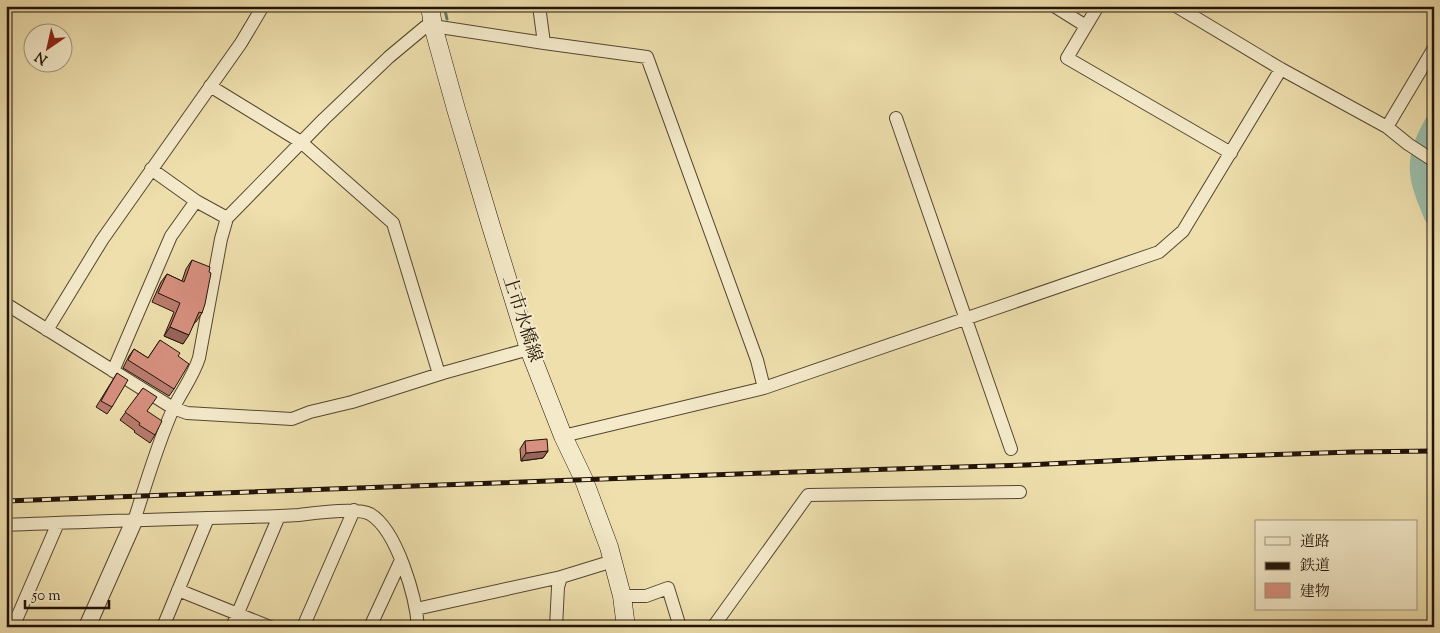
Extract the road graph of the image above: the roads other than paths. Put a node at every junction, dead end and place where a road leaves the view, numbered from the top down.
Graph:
1 (263, 6) edge
2 (430, 6) edge
3 (539, 6) edge
4 (1054, 6) edge
5 (1098, 6) edge
6 (1176, 6) edge
7 (433, 26) junction
8 (1086, 26) junction
9 (544, 44) junction
10 (1434, 48) edge
11 (1281, 69) junction
12 (210, 86) junction
13 (896, 118) dead end
14 (1387, 127) junction
15 (301, 142) junction
16 (1231, 153) junction
17 (1433, 161) edge
18 (151, 169) junction
19 (196, 200) junction
20 (227, 218) junction
21 (6, 304) edge
22 (965, 319) junction
23 (47, 330) junction
24 (529, 349) junction
25 (113, 371) junction
26 (439, 374) junction
27 (764, 388) junction
28 (174, 408) junction
29 (563, 436) junction
30 (1011, 449) dead end
31 (1020, 492) dead end
32 (354, 510) junction
33 (279, 516) junction
34 (208, 518) junction
35 (134, 521) junction
36 (58, 522) junction
37 (6, 525) edge
38 (401, 560) junction
39 (613, 561) junction
40 (561, 577) junction
41 (178, 590) junction
42 (622, 596) junction
43 (416, 609) junction
44 (238, 614) junction
45 (13, 627) edge
46 (87, 627) edge
47 (163, 627) edge
48 (232, 627) edge
49 (270, 627) edge
50 (303, 627) edge
51 (370, 627) edge
52 (418, 627) edge
53 (556, 627) edge
54 (626, 627) edge
55 (680, 627) edge
56 (712, 627) edge

1 - 12 street
2 - 7 main road, 上市水橋線
3 - 9 street
4 - 8 street
5 - 8 street
6 - 11 street
7 - 9 street
7 - 15 street
7 - 24 main road, 上市水橋線
8 - 16 street
9 - 27 street
10 - 14 street
11 - 14 street
11 - 16 street
12 - 15 street
12 - 18 street
13 - 22 street
14 - 17 street
15 - 20 street
15 - 26 street
16 - 22 street
18 - 19 street
18 - 23 street
19 - 20 street
19 - 25 street
20 - 28 street
21 - 23 street
22 - 27 street
22 - 30 street
23 - 25 street
24 - 26 street
24 - 29 main road, 上市水橋線
25 - 28 street
26 - 28 street
27 - 29 street
28 - 35 street
29 - 39 main road, 上市水橋線
31 - 56 street
32 - 33 street
32 - 38 street
32 - 50 street
33 - 34 street
33 - 44 street
34 - 35 street
34 - 41 street
35 - 36 street
35 - 46 street
36 - 37 street
36 - 45 street
38 - 43 street
38 - 51 street
39 - 40 street
39 - 42 main road, 上市水橋線
40 - 43 street
40 - 53 street
41 - 44 street
41 - 47 street
42 - 54 main road, 上市水橋線
42 - 55 street
43 - 52 street
44 - 48 street
44 - 49 street

